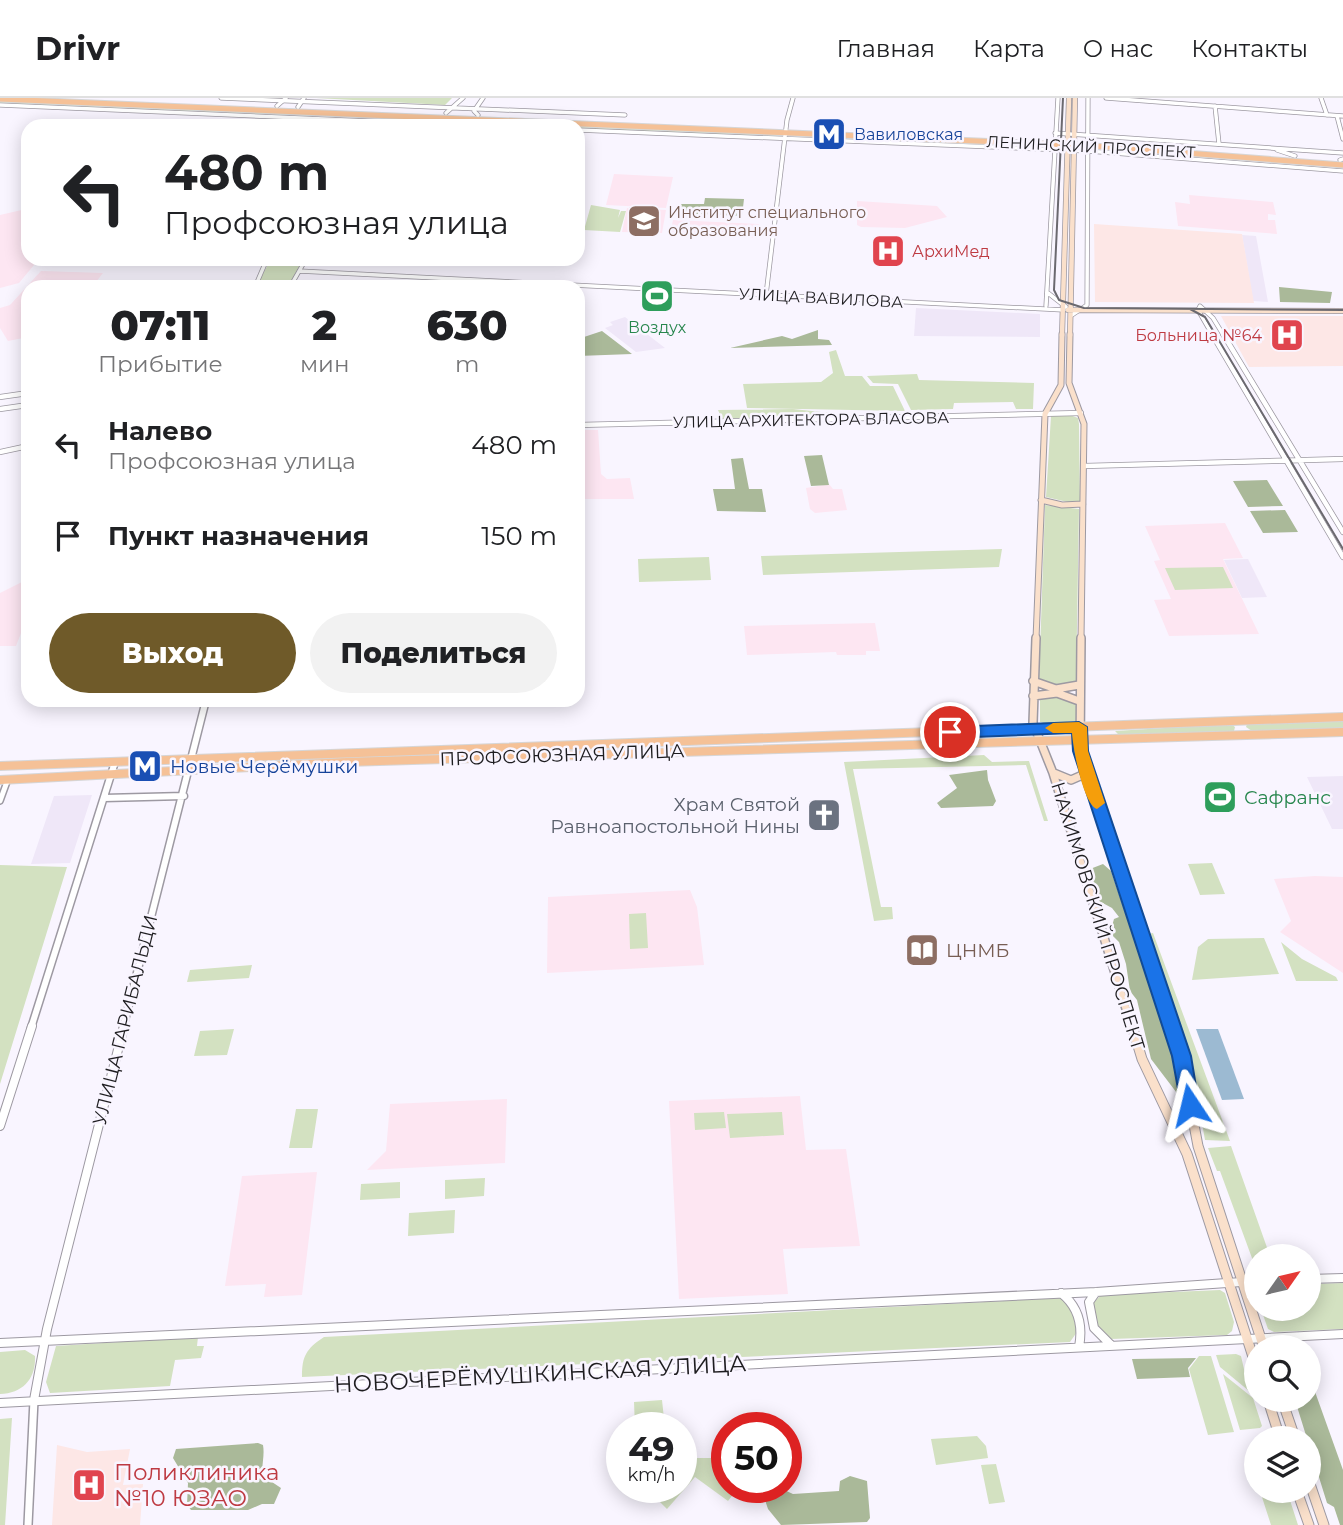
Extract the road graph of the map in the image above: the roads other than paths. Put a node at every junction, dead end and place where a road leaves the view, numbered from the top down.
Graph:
1 (92, 98) edge
2 (221, 98) edge
3 (463, 98) edge
4 (483, 98) edge
5 (793, 98) edge
6 (1058, 98) edge
7 (1069, 98) edge
8 (1075, 98) edge
9 (1088, 98) edge
10 (1106, 98) edge
11 (1321, 98) edge
12 (0, 99) edge
13 (285, 99) edge
14 (303, 100) edge
15 (0, 105) edge
16 (277, 106) junction
17 (1215, 106) junction
18 (298, 107) junction
19 (455, 108) junction
20 (475, 109) junction
21 (446, 113) junction
22 (355, 114) junction
23 (478, 115) junction
24 (625, 115) dead end
25 (1327, 115) junction
26 (391, 116) junction
27 (1337, 116) junction
28 (1343, 116) edge
29 (258, 119) edge
30 (352, 119) edge
31 (388, 119) edge
32 (476, 119) edge
33 (560, 119) edge
34 (585, 120) edge
35 (585, 123) edge
36 (585, 130) edge
37 (786, 130) junction
38 (1088, 134) junction
39 (850, 135) junction
40 (785, 139) junction
41 (1343, 139) edge
42 (1081, 140) junction
43 (1055, 141) junction
44 (1070, 142) junction
45 (882, 143) junction
46 (1219, 144) junction
47 (1088, 146) junction
48 (1271, 148) junction
49 (1143, 149) junction
50 (1343, 153) edge
51 (1295, 156) junction
52 (1166, 157) junction
53 (1342, 161) edge
54 (1343, 171) edge
55 (1052, 194) junction
56 (1067, 195) junction
57 (302, 266) edge
58 (300, 270) junction
59 (294, 280) edge
60 (503, 280) edge
61 (585, 284) edge
62 (766, 293) junction
63 (1048, 293) junction
64 (1087, 305) junction
65 (1046, 306) junction
66 (1022, 307) junction
67 (1064, 307) junction
68 (1199, 308) junction
69 (1343, 309) edge
70 (1041, 310) junction
71 (1072, 310) junction
72 (1081, 310) junction
73 (1208, 310) junction
74 (1063, 318) junction
75 (21, 394) edge
76 (0, 397) edge
77 (21, 406) edge
78 (0, 409) edge
79 (1081, 413) junction
80 (1045, 414) junction
81 (585, 425) edge
82 (21, 448) edge
83 (0, 452) edge
84 (1343, 459) edge
85 (1286, 460) junction
86 (1300, 460) junction
87 (1084, 466) junction
88 (1041, 500) junction
89 (1083, 504) junction
90 (1343, 531) edge
91 (1343, 556) edge
92 (1033, 681) junction
93 (1079, 685) junction
94 (1033, 696) junction
95 (1079, 701) junction
96 (204, 707) edge
97 (1343, 717) edge
98 (1251, 720) junction
99 (1228, 721) junction
100 (1118, 726) junction
101 (1079, 727) junction
102 (1035, 729) junction
103 (1001, 730) junction
104 (1343, 732) edge
105 (1258, 735) junction
106 (1231, 736) junction
107 (1080, 740) junction
108 (1124, 740) junction
109 (1041, 741) junction
110 (1004, 742) junction
111 (192, 760) junction
112 (115, 762) junction
113 (0, 766) edge
114 (190, 769) junction
115 (1053, 773) junction
116 (1087, 773) junction
117 (111, 774) junction
118 (4, 779) edge
119 (184, 796) junction
120 (104, 798) junction
121 (0, 801) edge
122 (0, 1126) edge
123 (1195, 1131) junction
124 (1177, 1132) junction
125 (1343, 1278) edge
126 (1321, 1279) edge
127 (1242, 1282) junction
128 (1229, 1283) junction
129 (1096, 1292) junction
130 (1060, 1293) junction
131 (1343, 1334) edge
132 (1246, 1335) edge
133 (1260, 1335) edge
134 (1321, 1336) edge
135 (1244, 1339) edge
136 (44, 1341) junction
137 (0, 1343) edge
138 (1111, 1345) junction
139 (1079, 1347) junction
140 (34, 1400) junction
141 (0, 1403) edge
142 (1301, 1503) edge
143 (1317, 1503) edge
144 (28, 1525) edge
145 (1308, 1525) edge
146 (1324, 1525) edge

1 - 16 main road, ЛЕНИНСКИЙ ПРОСПЕКТ
2 - 13 street
3 - 19 street
4 - 20 street
5 - 37 street
6 - 43 street
7 - 44 main road
8 - 44 main road
9 - 38 street
10 - 17 street
11 - 25 street
12 - 22 main road, ЛЕНИНСКИЙ ПРОСПЕКТ
13 - 14 street
13 - 16 street
14 - 18 street
14 - 19 street
15 - 29 street
16 - 18 main road, ЛЕНИНСКИЙ ПРОСПЕКТ
17 - 25 street
17 - 46 street
18 - 21 main road, ЛЕНИНСКИЙ ПРОСПЕКТ
19 - 20 street
19 - 21 street
20 - 23 street
20 - 24 street
21 - 23 main road, ЛЕНИНСКИЙ ПРОСПЕКТ
22 - 26 main road, ЛЕНИНСКИЙ ПРОСПЕКТ
22 - 30 street
23 - 33 main road, ЛЕНИНСКИЙ ПРОСПЕКТ
25 - 27 street
26 - 31 street
26 - 32 main road, ЛЕНИНСКИЙ ПРОСПЕКТ
27 - 28 street
27 - 41 street
34 - 37 main road, ЛЕНИНСКИЙ ПРОСПЕКТ
35 - 37 main road, ЛЕНИНСКИЙ ПРОСПЕКТ
36 - 40 street
37 - 39 main road, ЛЕНИНСКИЙ ПРОСПЕКТ
37 - 40 street
37 - 43 main road, ЛЕНИНСКИЙ ПРОСПЕКТ
38 - 42 street
38 - 44 street
38 - 46 street
38 - 47 street
39 - 43 main road, ЛЕНИНСКИЙ ПРОСПЕКТ
39 - 45 street
40 - 45 street
40 - 62 street
42 - 44 main road, ЛЕНИНСКИЙ ПРОСПЕКТ
42 - 47 main road, ЛЕНИНСКИЙ ПРОСПЕКТ
43 - 44 main road, ЛЕНИНСКИЙ ПРОСПЕКТ
43 - 44 street
43 - 45 street
43 - 55 street
44 - 47 main road, ЛЕНИНСКИЙ ПРОСПЕКТ
44 - 56 main road
44 - 71 main road
46 - 48 street
47 - 49 main road, ЛЕНИНСКИЙ ПРОСПЕКТ
47 - 51 main road, ЛЕНИНСКИЙ ПРОСПЕКТ
47 - 52 street
47 - 64 street
48 - 50 street
48 - 51 street
49 - 52 street
49 - 53 main road, ЛЕНИНСКИЙ ПРОСПЕКТ
51 - 53 main road, ЛЕНИНСКИЙ ПРОСПЕКТ
52 - 54 street
55 - 56 street
55 - 63 street
56 - 67 main road
57 - 58 street
58 - 59 street
58 - 60 street, УЛИЦА ВАВИЛОВА
61 - 62 street, УЛИЦА ВАВИЛОВА
62 - 66 street, УЛИЦА ВАВИЛОВА
63 - 65 street
63 - 67 street
64 - 68 main road, УЛИЦА ВАВИЛОВА
64 - 71 main road, УЛИЦА ВАВИЛОВА
64 - 72 street
65 - 66 street, УЛИЦА ВАВИЛОВА
65 - 67 street, УЛИЦА ВАВИЛОВА
66 - 70 street, УЛИЦА ВАВИЛОВА
67 - 70 street, УЛИЦА ВАВИЛОВА
67 - 71 main road, УЛИЦА ВАВИЛОВА
67 - 74 main road
68 - 69 main road, УЛИЦА ВАВИЛОВА
68 - 72 main road, УЛИЦА ВАВИЛОВА
68 - 73 main road, УЛИЦА ВАВИЛОВА
68 - 85 street
69 - 73 main road, УЛИЦА ВАВИЛОВА
70 - 74 street
71 - 72 main road, УЛИЦА ВАВИЛОВА
71 - 79 main road
73 - 86 street
74 - 80 main road
75 - 76 street
77 - 78 street
79 - 80 street, УЛИЦА АРХИТЕКТОРА ВЛАСОВА
79 - 87 main road
80 - 81 street, УЛИЦА АРХИТЕКТОРА ВЛАСОВА
80 - 88 main road
82 - 83 street
84 - 86 street
85 - 86 street
85 - 87 street
85 - 91 street
86 - 90 street
87 - 89 main road
88 - 89 main road
88 - 92 main road
89 - 93 main road
92 - 93 main road
92 - 94 main road
93 - 95 main road
94 - 95 main road
94 - 102 main road
95 - 101 main road
96 - 111 street, УЛИЦА ГАРИБАЛЬДИ
97 - 98 main road, ПРОФСОЮЗНАЯ УЛИЦА
98 - 99 main road, ПРОФСОЮЗНАЯ УЛИЦА
98 - 105 street
99 - 100 main road, ПРОФСОЮЗНАЯ УЛИЦА
99 - 106 street
100 - 101 main road, ПРОФСОЮЗНАЯ УЛИЦА
100 - 108 street
101 - 102 main road, ПРОФСОЮЗНАЯ УЛИЦА
101 - 107 main road, НАХИМОВСКИЙ ПРОСПЕКТ
102 - 103 main road, ПРОФСОЮЗНАЯ УЛИЦА
102 - 109 main road, НАХИМОВСКИЙ ПРОСПЕКТ
103 - 110 street
103 - 111 main road, ПРОФСОЮЗНАЯ УЛИЦА
104 - 105 main road, ПРОФСОЮЗНАЯ УЛИЦА
105 - 106 main road, ПРОФСОЮЗНАЯ УЛИЦА
106 - 108 main road, ПРОФСОЮЗНАЯ УЛИЦА
107 - 108 main road, ПРОФСОЮЗНАЯ УЛИЦА
107 - 109 main road, ПРОФСОЮЗНАЯ УЛИЦА
107 - 116 main road, НАХИМОВСКИЙ ПРОСПЕКТ
109 - 110 main road, ПРОФСОЮЗНАЯ УЛИЦА
109 - 115 main road, НАХИМОВСКИЙ ПРОСПЕКТ
110 - 114 main road, ПРОФСОЮЗНАЯ УЛИЦА
111 - 112 main road, ПРОФСОЮЗНАЯ УЛИЦА
111 - 114 street, УЛИЦА ГАРИБАЛЬДИ
112 - 113 main road, ПРОФСОЮЗНАЯ УЛИЦА
112 - 117 street
114 - 117 main road, ПРОФСОЮЗНАЯ УЛИЦА
114 - 119 street, УЛИЦА ГАРИБАЛЬДИ
115 - 116 main road
115 - 124 main road, НАХИМОВСКИЙ ПРОСПЕКТ
116 - 123 main road, НАХИМОВСКИЙ ПРОСПЕКТ
117 - 118 main road, ПРОФСОЮЗНАЯ УЛИЦА
117 - 120 street
118 - 121 street
119 - 120 street
119 - 136 street, УЛИЦА ГАРИБАЛЬДИ
120 - 122 street
123 - 124 main road
123 - 127 main road, НАХИМОВСКИЙ ПРОСПЕКТ
124 - 128 main road, НАХИМОВСКИЙ ПРОСПЕКТ
125 - 126 street
127 - 128 street
127 - 133 main road, НАХИМОВСКИЙ ПРОСПЕКТ
128 - 129 street
128 - 132 main road, НАХИМОВСКИЙ ПРОСПЕКТ
129 - 130 street
129 - 138 street
130 - 136 street
130 - 139 street
131 - 134 street, НОВОЧЕРЁМУШКИНСКАЯ УЛИЦА
135 - 138 street, НОВОЧЕРЁМУШКИНСКАЯ УЛИЦА
136 - 137 street
136 - 140 street, УЛИЦА ГАРИБАЛЬДИ
138 - 139 street, НОВОЧЕРЁМУШКИНСКАЯ УЛИЦА
139 - 140 street, НОВОЧЕРЁМУШКИНСКАЯ УЛИЦА
140 - 141 street, НОВОЧЕРЁМУШКИНСКАЯ УЛИЦА
140 - 144 street
142 - 145 main road
143 - 146 main road

